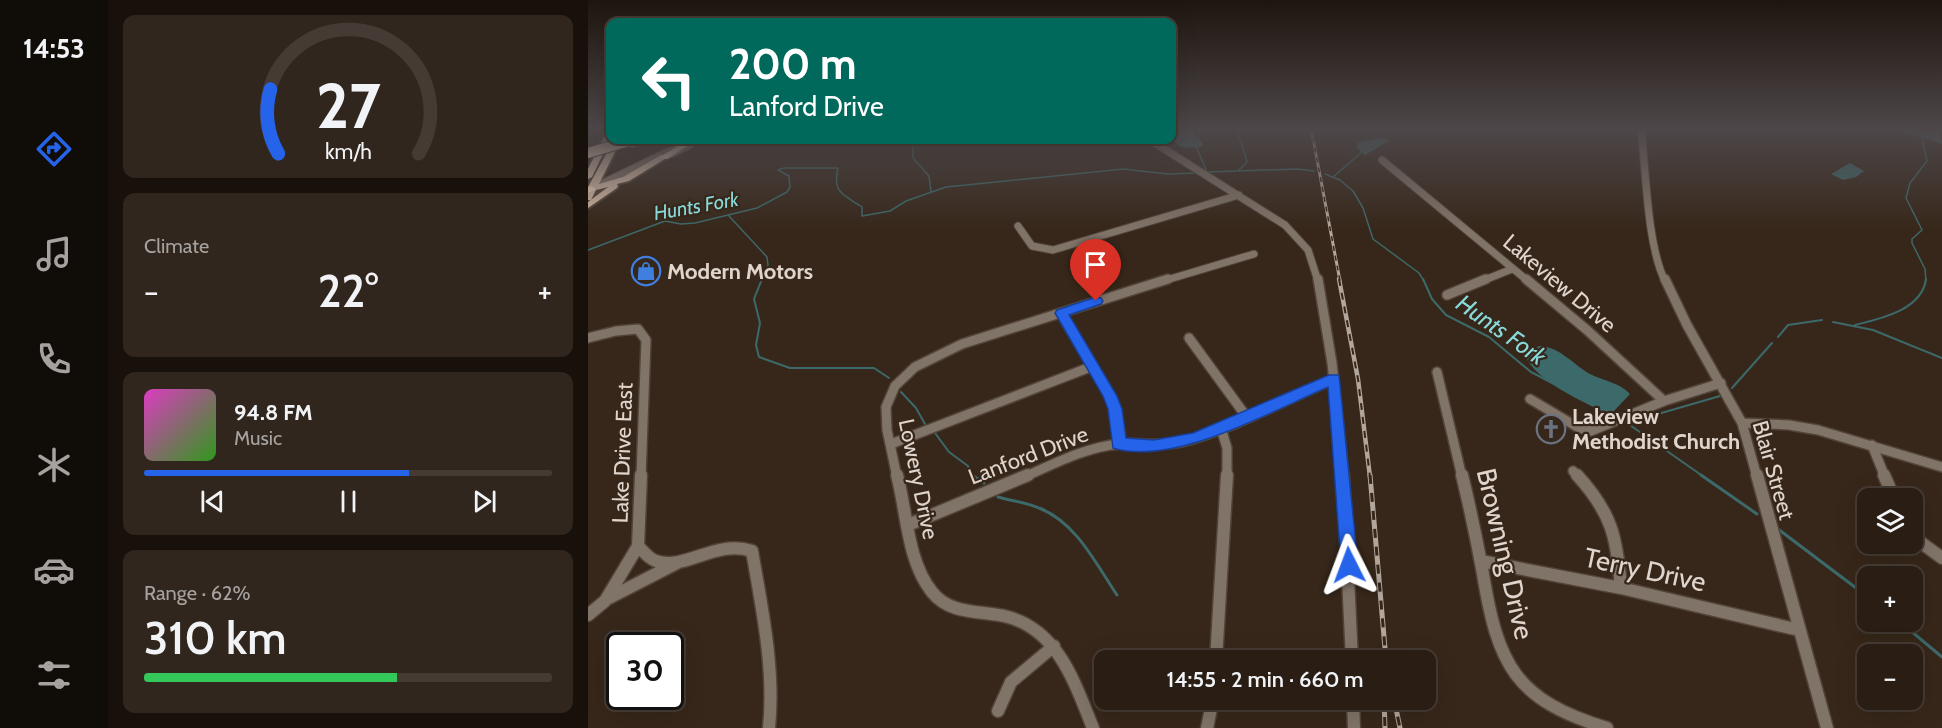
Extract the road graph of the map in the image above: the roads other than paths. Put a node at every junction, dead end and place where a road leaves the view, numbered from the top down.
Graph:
1 (596, 162) edge
2 (607, 162) edge
3 (647, 162) edge
4 (654, 162) edge
5 (1186, 162) edge
6 (1384, 162) edge
7 (1645, 162) edge
8 (601, 175) junction
9 (588, 177) edge
10 (623, 178) junction
11 (589, 193) edge
12 (1239, 195) junction
13 (588, 206) edge
14 (1018, 226) dead end
15 (1254, 254) dead end
16 (1512, 269) junction
17 (1447, 295) dead end
18 (1061, 313) junction
19 (588, 338) edge
20 (1189, 338) dead end
21 (1093, 366) junction
22 (1437, 372) dead end
23 (1334, 379) junction
24 (1721, 383) junction
25 (1530, 399) dead end
26 (1664, 400) junction
27 (1246, 416) junction
28 (1742, 423) junction
29 (1221, 428) junction
30 (891, 444) junction
31 (1119, 444) junction
32 (1872, 445) junction
33 (1942, 467) edge
34 (1573, 471) dead end
35 (1890, 488) edge
36 (908, 525) junction
37 (1923, 544) edge
38 (638, 546) junction
39 (685, 558) junction
40 (1942, 558) edge
41 (1481, 561) junction
42 (1621, 588) junction
43 (604, 601) junction
44 (588, 615) edge
45 (1799, 630) junction
46 (1054, 646) junction
47 (1217, 650) edge
48 (1352, 650) edge
49 (1211, 710) edge
50 (1353, 710) edge
51 (998, 711) dead end
52 (769, 728) edge
53 (1093, 728) edge
54 (1207, 728) edge
55 (1354, 728) edge
56 (1607, 728) edge
57 (1827, 728) edge

1 - 9 main road
2 - 8 main road
3 - 10 street
4 - 10 main road
5 - 12 street
6 - 16 street, Lakeview Drive
7 - 24 street, Blair Street
8 - 10 main road
8 - 11 main road
10 - 11 main road
10 - 13 main road
12 - 14 street
12 - 23 street
15 - 18 street, Lowery Drive
16 - 17 street
16 - 26 street, Lakeview Drive
18 - 21 street
18 - 30 street, Lowery Drive
19 - 38 street, Lake Drive East
20 - 27 street
21 - 30 street
21 - 31 street
22 - 41 street, Browning Drive
23 - 27 street, Lanford Drive
23 - 48 street
24 - 26 street
24 - 28 street, Blair Street
25 - 26 street
27 - 29 street, Lanford Drive
28 - 32 street
28 - 45 street, Blair Street
29 - 31 street, Lanford Drive
29 - 47 street
30 - 36 street, Lowery Drive
31 - 36 street, Lanford Drive
32 - 33 street
32 - 35 street
34 - 42 street
36 - 46 street, Lowery Drive
37 - 40 street
38 - 39 street
38 - 43 street, Lake Drive East
39 - 43 street
39 - 52 street
41 - 42 street, Terry Drive
41 - 56 street, Browning Drive
42 - 45 street, Terry Drive
43 - 44 street, Lake Drive East
45 - 57 street, Blair Street
46 - 51 street
46 - 53 street, Lowery Drive
49 - 54 street
50 - 55 street

